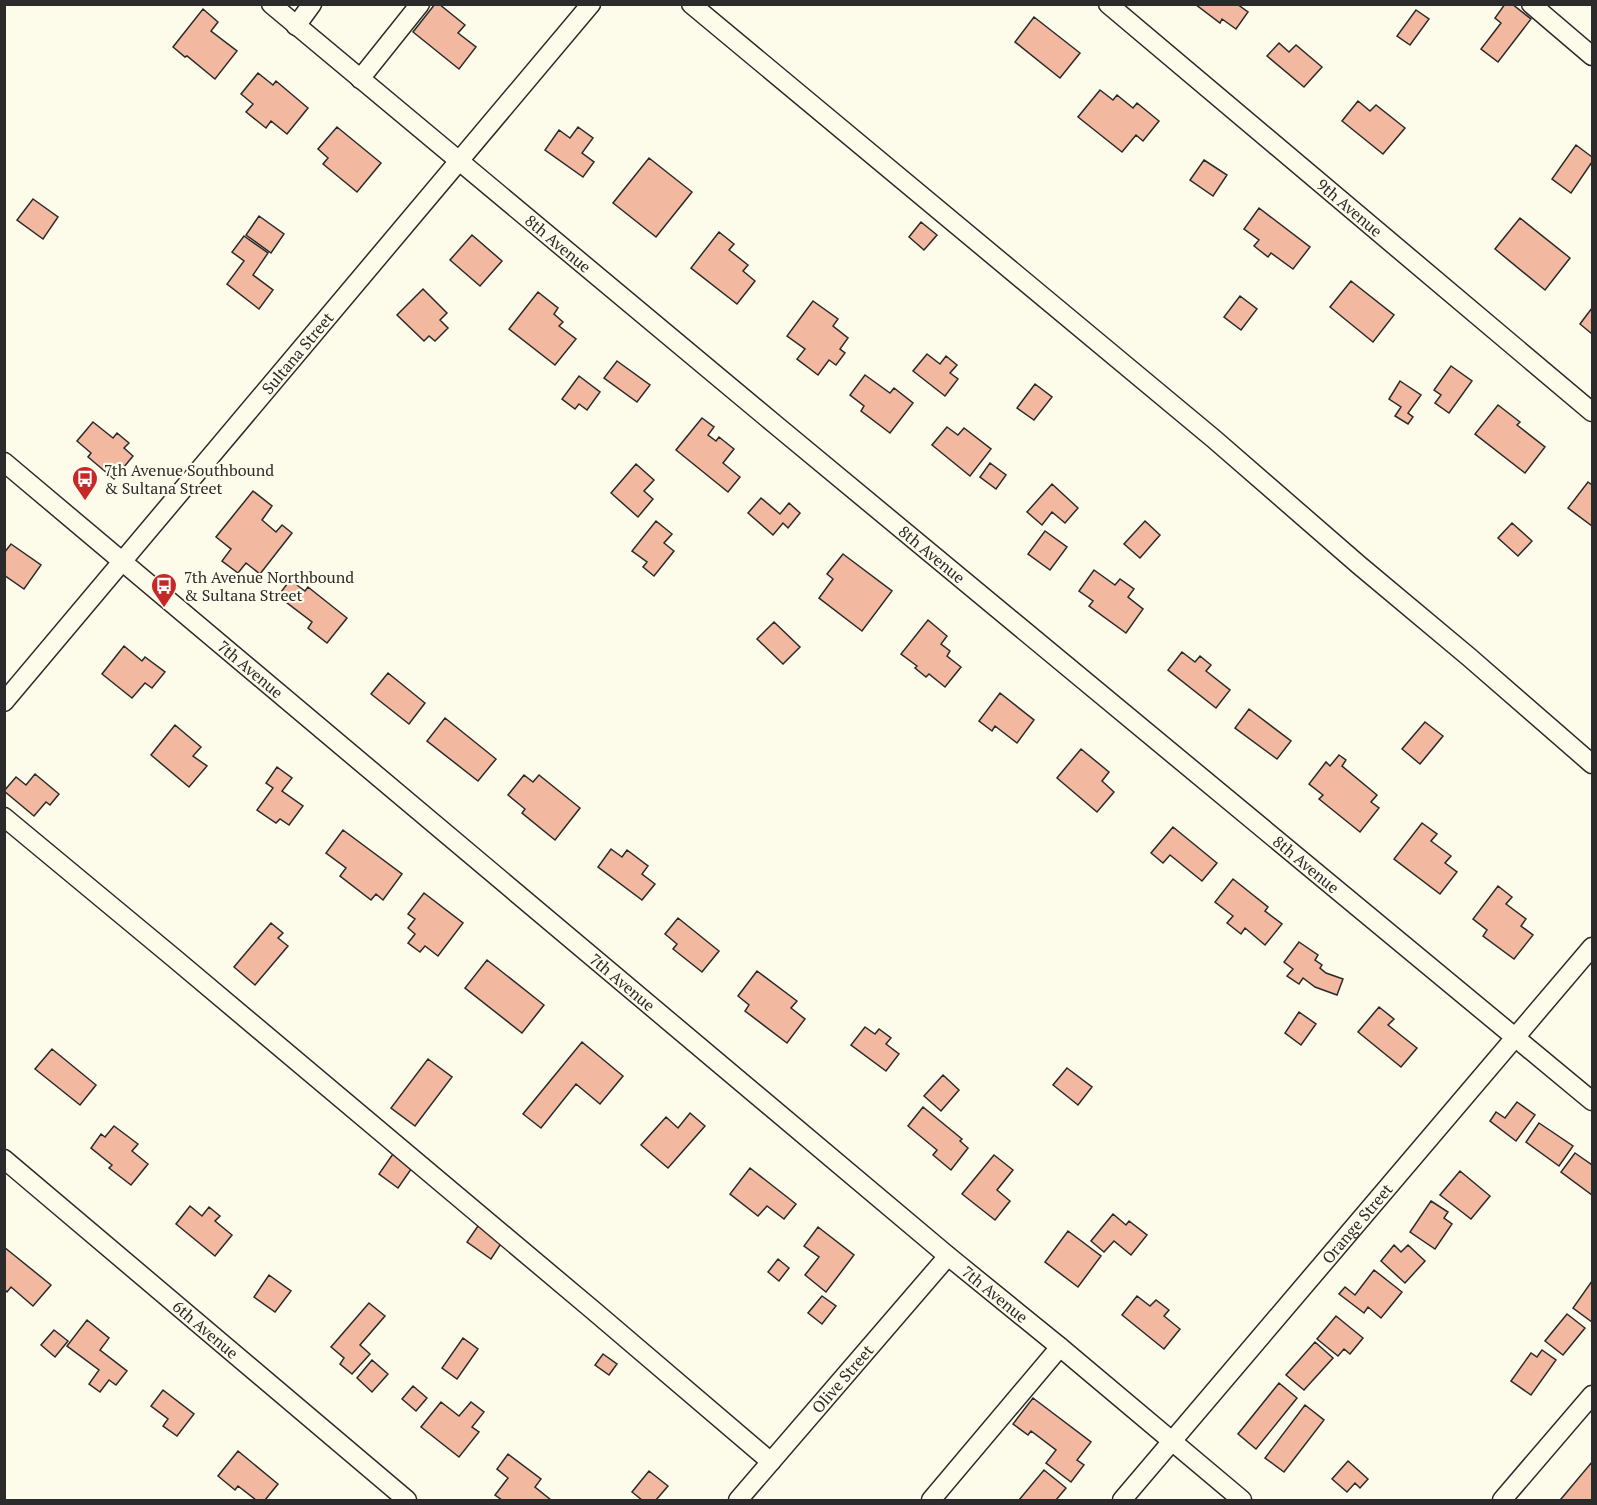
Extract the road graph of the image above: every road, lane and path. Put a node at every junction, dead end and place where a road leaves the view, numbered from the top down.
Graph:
1 (271, 4) edge
2 (312, 4) edge
3 (420, 4) edge
4 (591, 4) edge
5 (691, 4) edge
6 (1108, 4) edge
7 (1531, 4) edge
8 (296, 26) junction
9 (1593, 56) edge
10 (360, 79) junction
11 (458, 162) junction
12 (1593, 412) edge
13 (4, 462) edge
14 (124, 562) junction
15 (4, 702) edge
16 (1593, 764) edge
17 (4, 817) edge
18 (1593, 947) edge
19 (1516, 1039) junction
20 (1593, 1101) edge
21 (4, 1159) edge
22 (948, 1256) junction
23 (1060, 1347) junction
24 (1593, 1395) edge
25 (1172, 1441) junction
26 (771, 1462) junction
27 (742, 1499) edge
28 (407, 1500) edge
29 (931, 1500) edge
30 (1122, 1500) edge
31 (1242, 1500) edge
32 (1502, 1500) edge

1 - 8 street, 8th Avenue
2 - 8 street
3 - 10 street
4 - 11 street, Sultana Street
5 - 16 street
6 - 12 street, 9th Avenue
7 - 9 street
8 - 10 street, 8th Avenue
10 - 11 street, 8th Avenue
11 - 14 street, Sultana Street
11 - 19 street, 8th Avenue
13 - 14 street, 7th Avenue
14 - 15 street, Sultana Street
14 - 22 street, 7th Avenue
17 - 26 street
18 - 19 street, Orange Street
19 - 20 street, 8th Avenue
19 - 25 street, Orange Street
21 - 28 street, 6th Avenue
22 - 23 street, 7th Avenue
22 - 26 street, Olive Street
23 - 25 street, 7th Avenue
23 - 29 street
24 - 32 street
25 - 30 street, Orange Street
25 - 31 street, 7th Avenue
26 - 27 street, Olive Street

